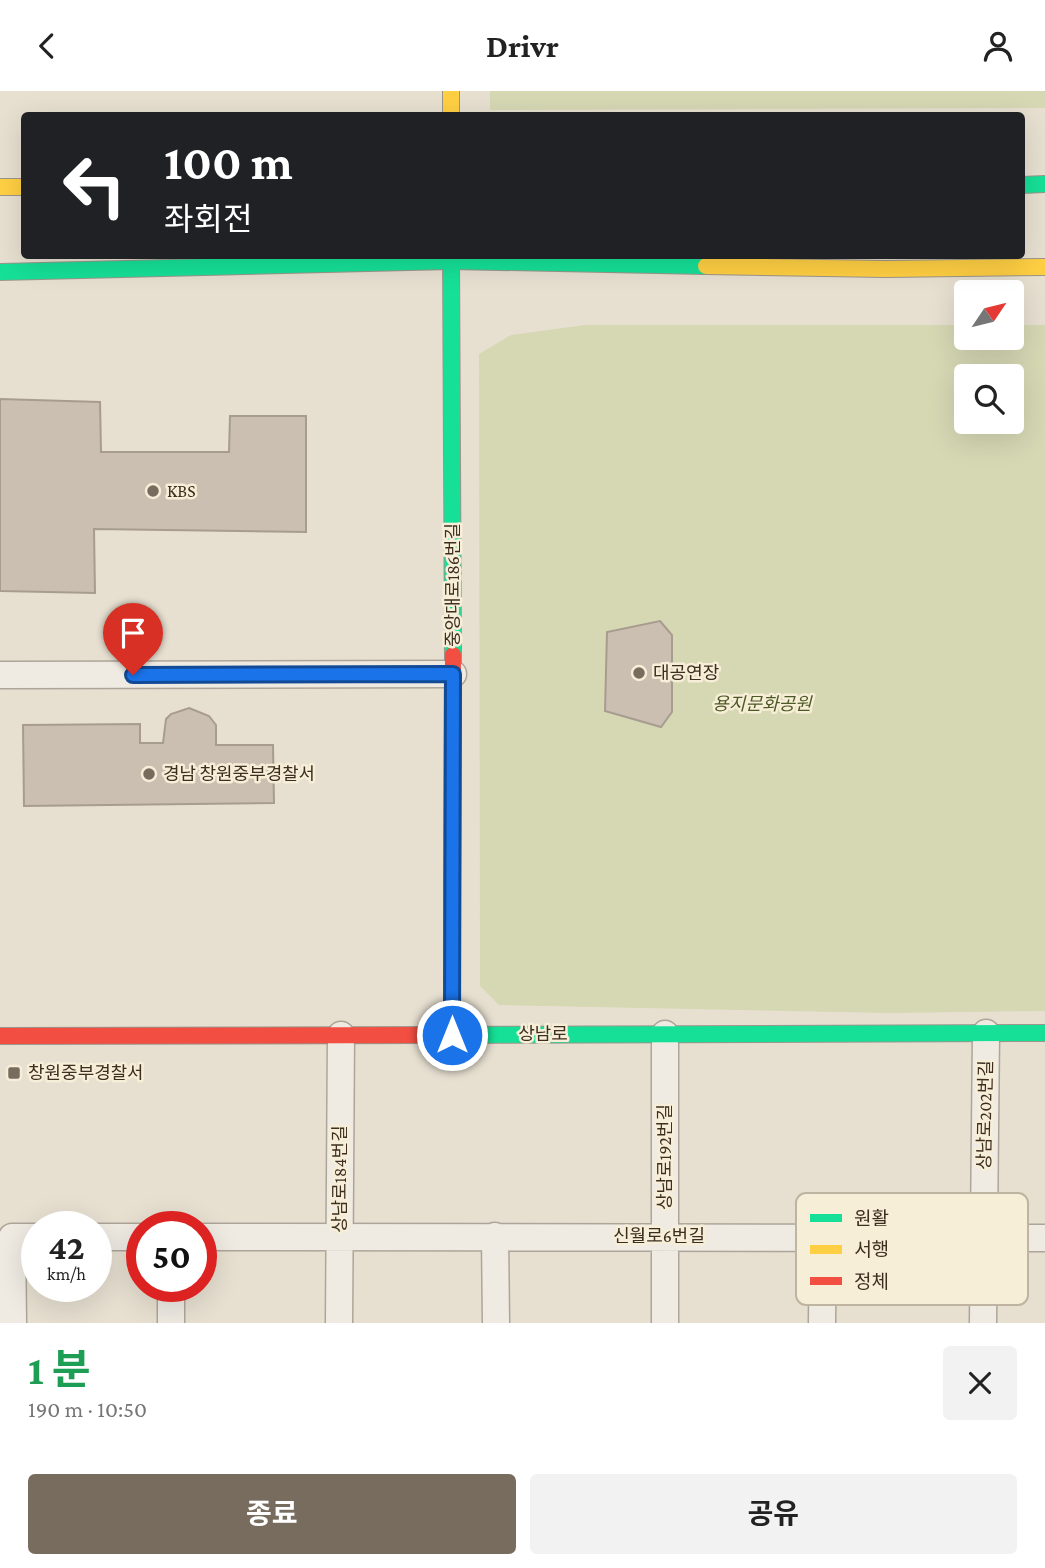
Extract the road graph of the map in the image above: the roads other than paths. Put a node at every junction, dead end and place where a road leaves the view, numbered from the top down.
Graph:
1 (451, 91) edge
2 (451, 112) edge
3 (1045, 184) edge
4 (1025, 185) edge
5 (0, 187) edge
6 (21, 187) edge
7 (416, 259) edge
8 (451, 259) edge
9 (491, 259) edge
10 (1045, 267) edge
11 (0, 271) edge
12 (453, 674) junction
13 (0, 675) edge
14 (986, 1033) junction
15 (1045, 1033) edge
16 (665, 1034) junction
17 (341, 1035) junction
18 (452, 1035) junction
19 (0, 1036) edge
20 (984, 1193) edge
21 (495, 1236) junction
22 (666, 1236) junction
23 (217, 1237) edge
24 (339, 1237) junction
25 (796, 1237) edge
26 (21, 1266) edge
27 (171, 1302) edge
28 (822, 1305) edge
29 (983, 1305) edge
30 (13, 1323) edge
31 (171, 1323) edge
32 (339, 1323) edge
33 (496, 1323) edge
34 (665, 1323) edge
35 (822, 1323) edge
36 (983, 1323) edge

1 - 2 main road
3 - 4 main road
5 - 6 main road
7 - 11 main road
8 - 12 main road, 중앙대로186번길
9 - 10 main road
12 - 13 street
12 - 18 main road, 중앙대로186번길
14 - 15 main road, 상남로
14 - 16 main road, 상남로
14 - 20 street, 상남로202번길
16 - 18 main road, 상남로
16 - 22 street, 상남로192번길
17 - 18 main road, 상남로
17 - 19 main road, 상남로
17 - 24 street, 상남로184번길
21 - 22 street, 신월로6번길
21 - 24 street, 신월로6번길
21 - 33 street
22 - 25 street, 신월로6번길
22 - 34 street, 상남로192번길
23 - 24 street, 신월로6번길
24 - 32 street, 상남로184번길
26 - 30 street
27 - 31 street
28 - 35 street
29 - 36 street, 상남로202번길

